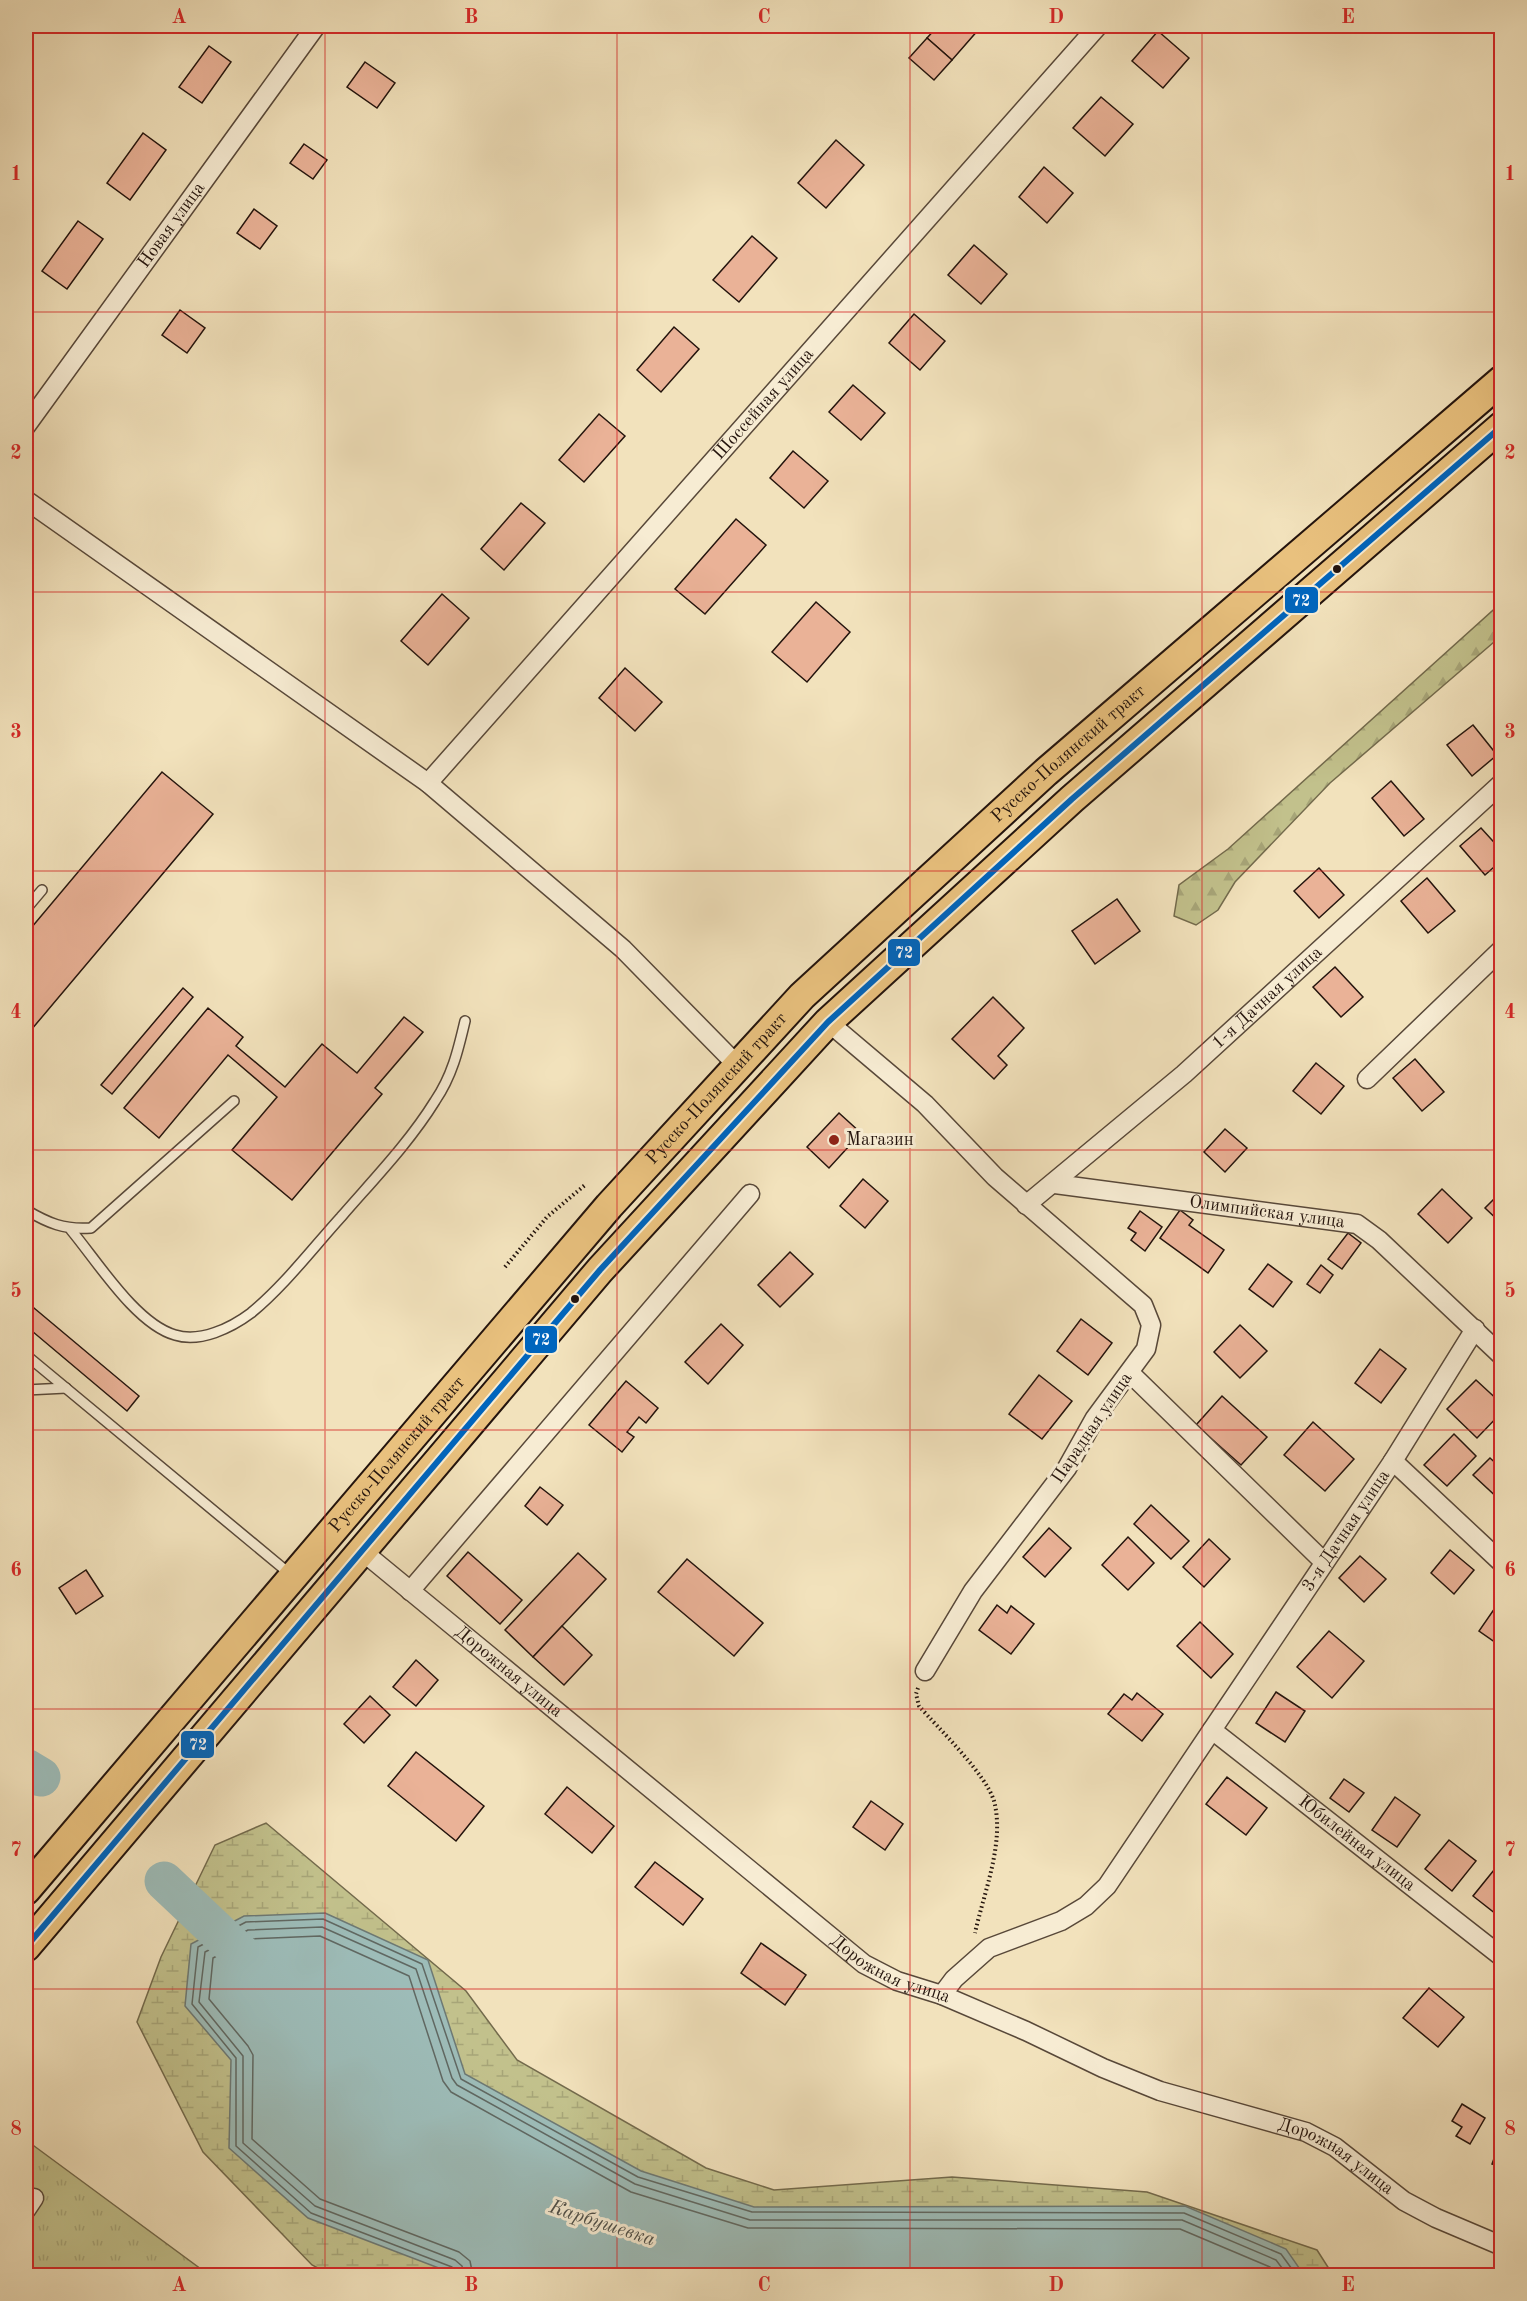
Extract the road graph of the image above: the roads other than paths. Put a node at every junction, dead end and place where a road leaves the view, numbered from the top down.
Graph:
1 (316, 26) edge
2 (1098, 26) edge
3 (1502, 380) edge
4 (26, 426) edge
5 (1502, 426) edge
6 (26, 500) edge
7 (428, 783) junction
8 (1502, 783) edge
9 (42, 890) dead end
10 (26, 909) edge
11 (1502, 949) edge
12 (465, 1021) dead end
13 (828, 1022) junction
14 (736, 1064) junction
15 (1367, 1079) dead end
16 (234, 1101) dead end
17 (1055, 1184) junction
18 (750, 1194) dead end
19 (1026, 1205) junction
20 (26, 1210) edge
21 (72, 1230) junction
22 (1475, 1329) junction
23 (26, 1355) edge
24 (1502, 1356) edge
25 (1130, 1373) junction
26 (66, 1388) junction
27 (26, 1390) edge
28 (1393, 1461) junction
29 (362, 1551) junction
30 (1324, 1562) junction
31 (1502, 1563) edge
32 (292, 1576) junction
33 (410, 1591) junction
34 (925, 1671) road end
35 (1212, 1730) junction
36 (26, 1890) edge
37 (26, 1947) edge
38 (1502, 1957) edge
39 (942, 1995) junction
40 (1502, 2246) edge

1 - 4 street, Новая улица
2 - 7 street, Шоссейная улица
3 - 14 main road, Русско-Полянский тракт
5 - 13 main road, Русско-Полянский тракт
6 - 7 street
7 - 14 street
8 - 17 street, 1-я Дачная улица
9 - 10 lane
11 - 15 street
12 - 21 lane
13 - 19 street, Парадная улица
13 - 29 main road, Русско-Полянский тракт
14 - 32 main road, Русско-Полянский тракт
16 - 21 lane
17 - 19 street, 1-я Дачная улица
17 - 22 street, Олимпийская улица
18 - 33 street
19 - 25 street, Парадная улица
20 - 21 lane
22 - 24 street, Олимпийская улица
22 - 28 street, 3-я Дачная улица
23 - 26 lane
25 - 30 street
25 - 34 street, Парадная улица
26 - 27 lane
26 - 32 lane
28 - 30 street, 3-я Дачная улица
28 - 31 street
29 - 33 street, Дорожная улица
29 - 37 main road, Русско-Полянский тракт
30 - 35 street, 3-я Дачная улица
32 - 36 main road, Русско-Полянский тракт
33 - 39 street, Дорожная улица
35 - 38 street, Юбилейная улица
35 - 39 street, 3-я Дачная улица
39 - 40 street, Дорожная улица

